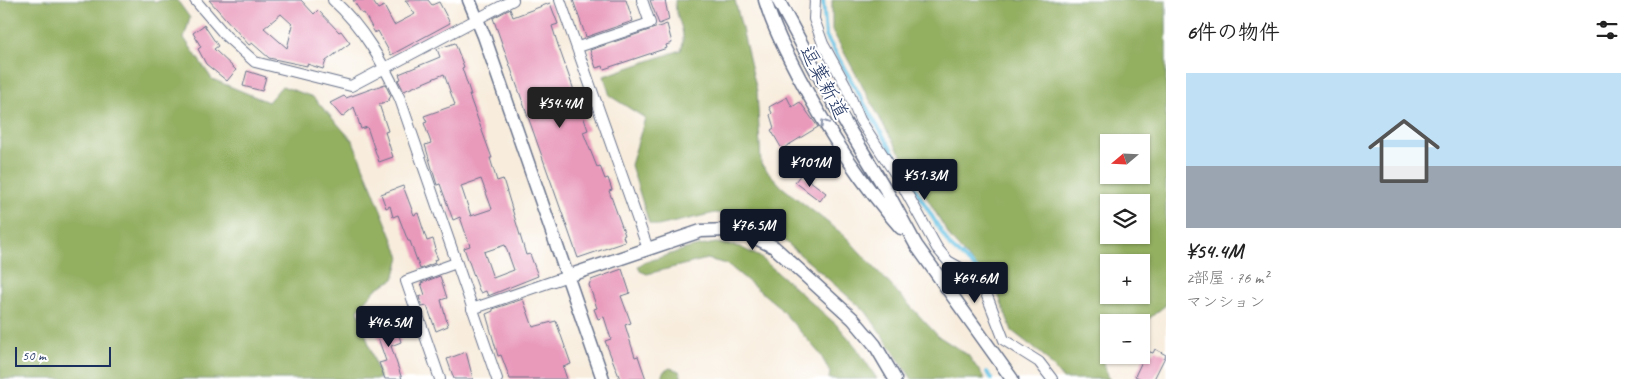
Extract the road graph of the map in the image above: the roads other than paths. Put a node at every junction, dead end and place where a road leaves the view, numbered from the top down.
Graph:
1 (195, 0) edge
2 (333, 0) edge
3 (469, 0) edge
4 (513, 0) edge
5 (560, 0) edge
6 (642, 0) edge
7 (765, 0) edge
8 (778, 0) edge
9 (816, 0) edge
10 (478, 19) junction
11 (578, 47) junction
12 (386, 68) junction
13 (916, 245) junction
14 (648, 249) junction
15 (456, 263) junction
16 (568, 276) junction
17 (472, 309) junction
18 (440, 379) edge
19 (497, 379) edge
20 (603, 379) edge
21 (895, 379) edge
22 (1012, 379) edge
23 (1052, 379) edge

1 - 12 street
2 - 12 street
3 - 10 street
4 - 10 street
5 - 11 street
6 - 11 street
13 -> 7 street, 逗葉新道
8 - 13 street, 逗葉新道
9 - 23 street
10 - 12 street
10 - 16 street
11 - 14 street
12 - 15 street
13 - 22 street, 逗葉新道
14 - 16 street
14 - 21 street
15 - 17 street
15 - 18 street
16 - 17 street
16 - 20 street
17 - 19 street

